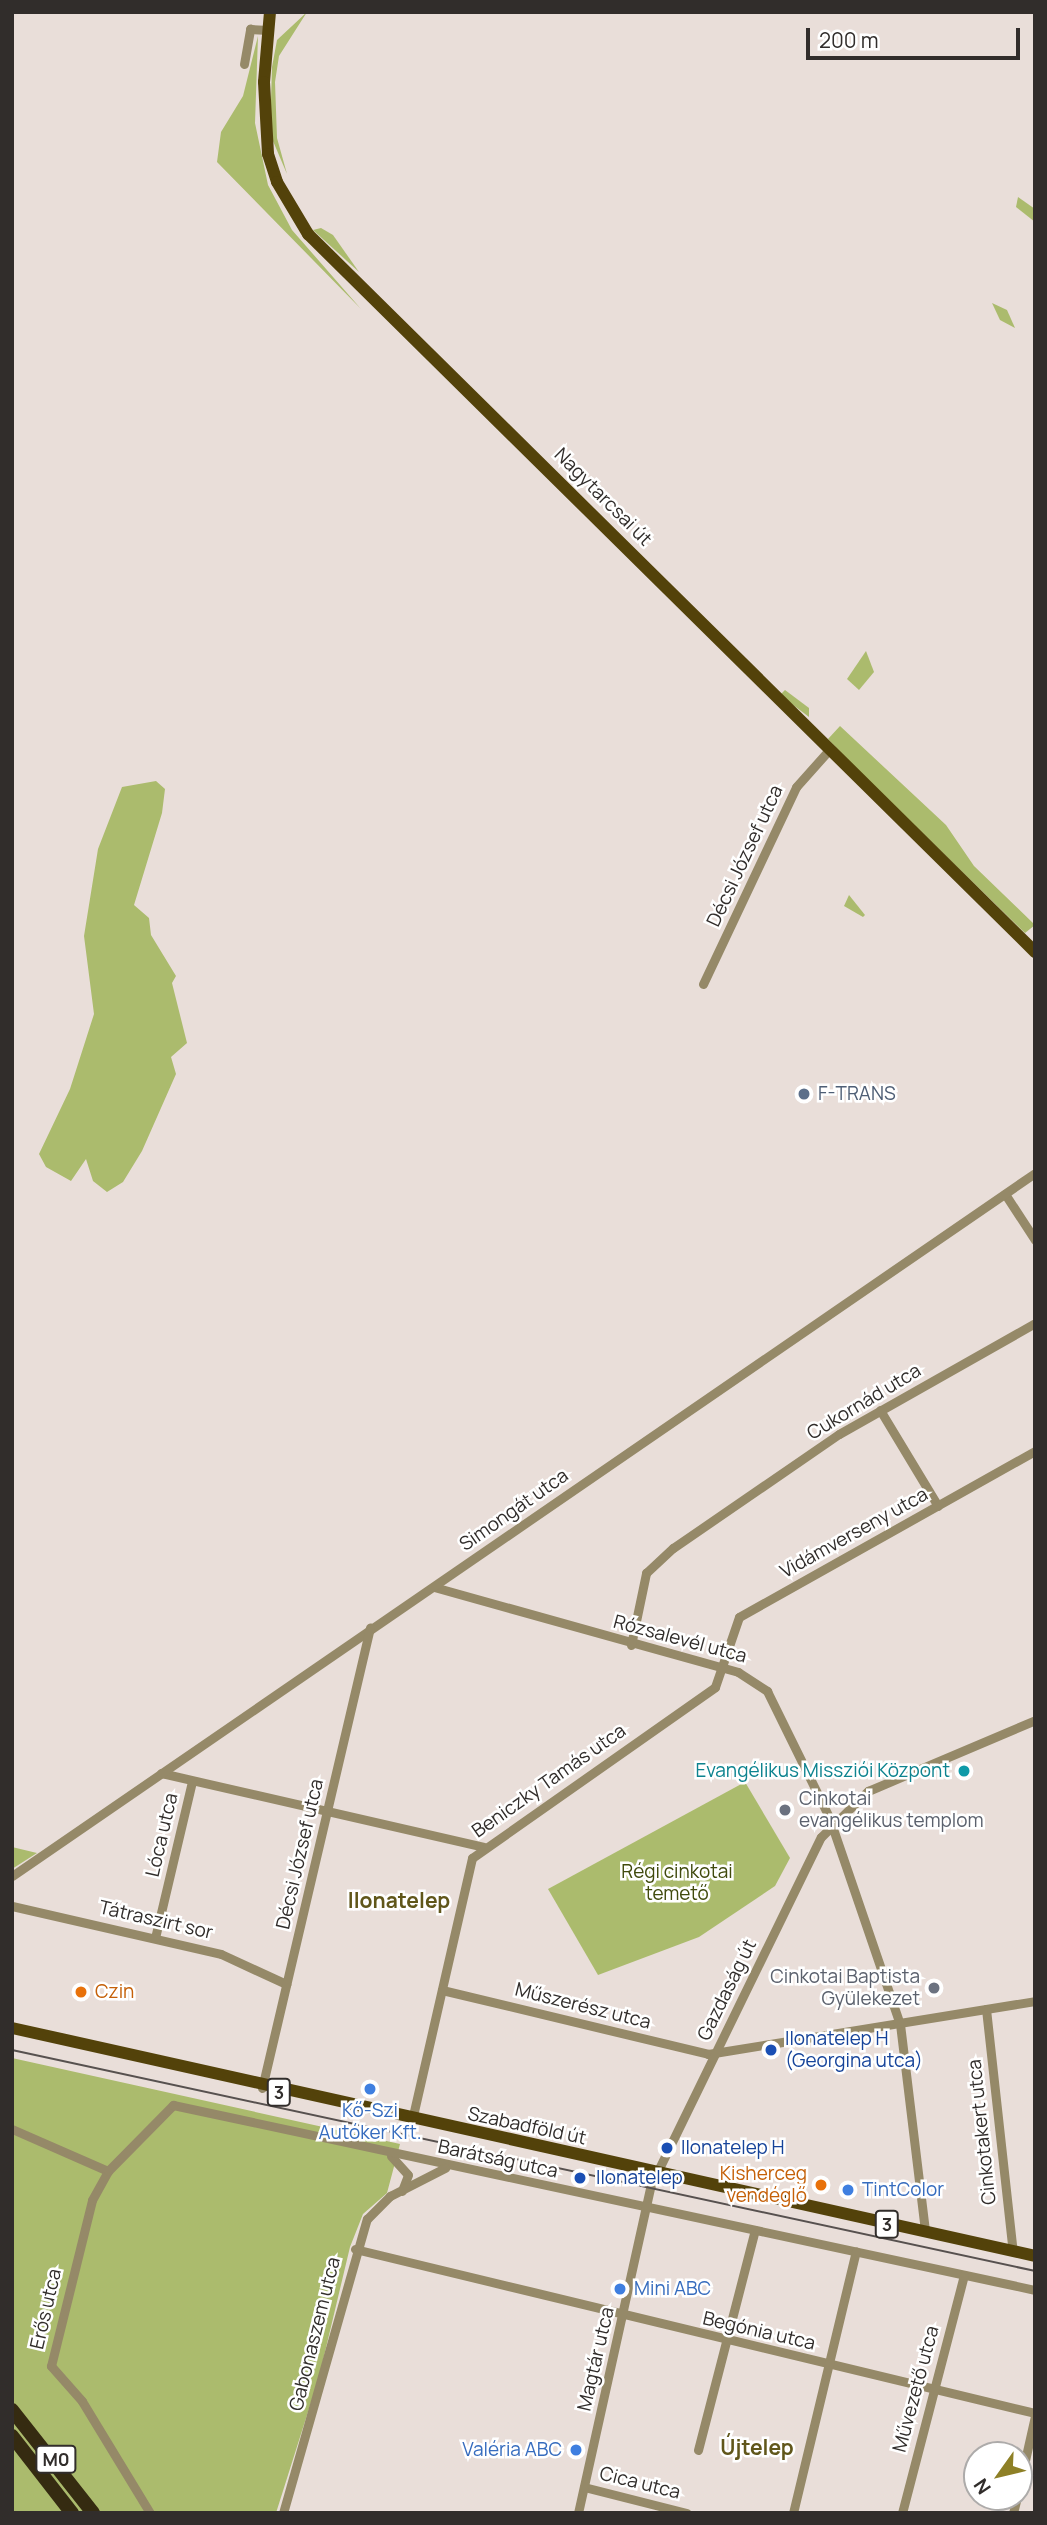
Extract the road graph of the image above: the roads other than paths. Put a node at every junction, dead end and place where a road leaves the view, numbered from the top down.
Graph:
1 (270, 12) edge
2 (268, 30) junction
3 (244, 64) dead end
4 (829, 750) junction
5 (1035, 952) edge
6 (702, 984) dead end
7 (1035, 1173) edge
8 (1005, 1194) junction
9 (1035, 1240) edge
10 (1035, 1323) edge
11 (880, 1410) junction
12 (1035, 1451) edge
13 (938, 1506) junction
14 (434, 1587) junction
15 (370, 1628) junction
16 (631, 1644) junction
17 (724, 1671) junction
18 (1035, 1720) edge
19 (161, 1773) junction
20 (192, 1781) junction
21 (328, 1812) junction
22 (830, 1823) junction
23 (484, 1847) junction
24 (12, 1876) edge
25 (12, 1906) edge
26 (155, 1938) junction
27 (286, 1984) junction
28 (442, 1990) junction
29 (1035, 2001) edge
30 (986, 2009) junction
31 (900, 2024) junction
32 (12, 2028) edge
33 (716, 2053) junction
34 (262, 2088) junction
35 (162, 2110) joint
36 (412, 2121) junction
37 (12, 2129) edge
38 (387, 2154) junction
39 (449, 2166) junction
40 (108, 2171) junction
41 (657, 2173) junction
42 (402, 2190) junction
43 (648, 2208) junction
44 (755, 2230) junction
45 (925, 2232) junction
46 (355, 2249) junction
47 (856, 2251) junction
48 (1013, 2252) junction
49 (1035, 2256) edge
50 (964, 2275) junction
51 (1035, 2290) edge
52 (623, 2317) junction
53 (726, 2341) junction
54 (829, 2365) junction
55 (934, 2389) junction
56 (12, 2410) edge
57 (1035, 2415) edge
58 (12, 2436) edge
59 (1029, 2441) edge
60 (698, 2449) dead end
61 (584, 2487) junction
62 (72, 2513) edge
63 (93, 2513) edge
64 (150, 2513) edge
65 (283, 2513) edge
66 (578, 2513) edge
67 (687, 2513) edge
68 (793, 2513) edge
69 (902, 2513) edge

1 - 2 main road, Nagytarcsai út
2 - 3 street
2 - 4 main road, Nagytarcsai út
4 - 5 main road, Nagytarcsai út
4 - 6 street, Décsi József utca
7 - 8 street, Simongát utca
8 - 9 street
8 - 14 street, Simongát utca
10 - 11 street, Cukornád utca
11 - 13 street
11 - 16 street, Cukornád utca
12 - 13 street, Vidámverseny utca
13 - 17 street, Vidámverseny utca
14 - 15 street, Simongát utca
14 - 16 street, Rózsalevél utca
15 - 19 street, Simongát utca
15 - 21 street, Décsi József utca
16 - 17 street, Rózsalevél utca
17 - 22 street, Rózsalevél utca
17 - 23 street, Beniczky Tamás utca
18 - 22 street
19 - 20 street
19 - 24 street, Simongát utca
20 - 21 street
20 - 26 street, Lóca utca
21 - 23 street
21 - 27 street, Décsi József utca
22 - 31 street, Rózsalevél utca
22 - 33 street, Gazdaság út
23 - 28 street, Beniczky Tamás utca
25 - 26 street, Tátraszirt sor
26 - 27 street, Tátraszirt sor
27 - 34 street, Décsi József utca
28 - 33 street, Műszerész utca
28 - 36 street, Beniczky Tamás utca
29 - 30 street
30 - 31 street
30 - 48 street, Cinkotakert utca
31 - 33 street
31 - 45 street, Rózsalevél utca
32 - 34 main road, Szabadföld út / 3
33 - 41 street, Gazdaság út
34 - 36 main road, Szabadföld út / 3
35 - 38 street, Barátság utca
35 - 40 street, Erős utca
36 - 41 main road, Szabadföld út / 3
37 - 40 street
38 - 39 street, Barátság utca
38 - 42 street
39 - 42 street, Gabonaszem utca
39 - 43 street, Barátság utca
40 - 64 street, Erős utca
41 - 43 street, Magtár utca
41 - 45 main road, Szabadföld út / 3
42 - 46 street, Gabonaszem utca
43 - 44 street, Barátság utca
43 - 52 street, Magtár utca
44 - 47 street, Barátság utca
44 - 53 street
45 - 48 main road, Szabadföld út / 3
46 - 52 street, Begónia utca
46 - 65 street, Gabonaszem utca
47 - 50 street, Barátság utca
47 - 54 street
48 - 49 main road, Szabadföld út / 3
50 - 51 street, Barátság utca
50 - 55 street, Művezető utca
52 - 53 street, Begónia utca
52 - 61 street, Magtár utca
53 - 54 street, Begónia utca
53 - 60 street
54 - 55 street, Begónia utca
54 - 68 street
55 - 57 street, Begónia utca
55 - 69 street, Művezető utca
56 - 63 highway, M0
57 - 59 street
58 - 62 highway, M0
61 - 66 street, Magtár utca
61 - 67 street, Cica utca

